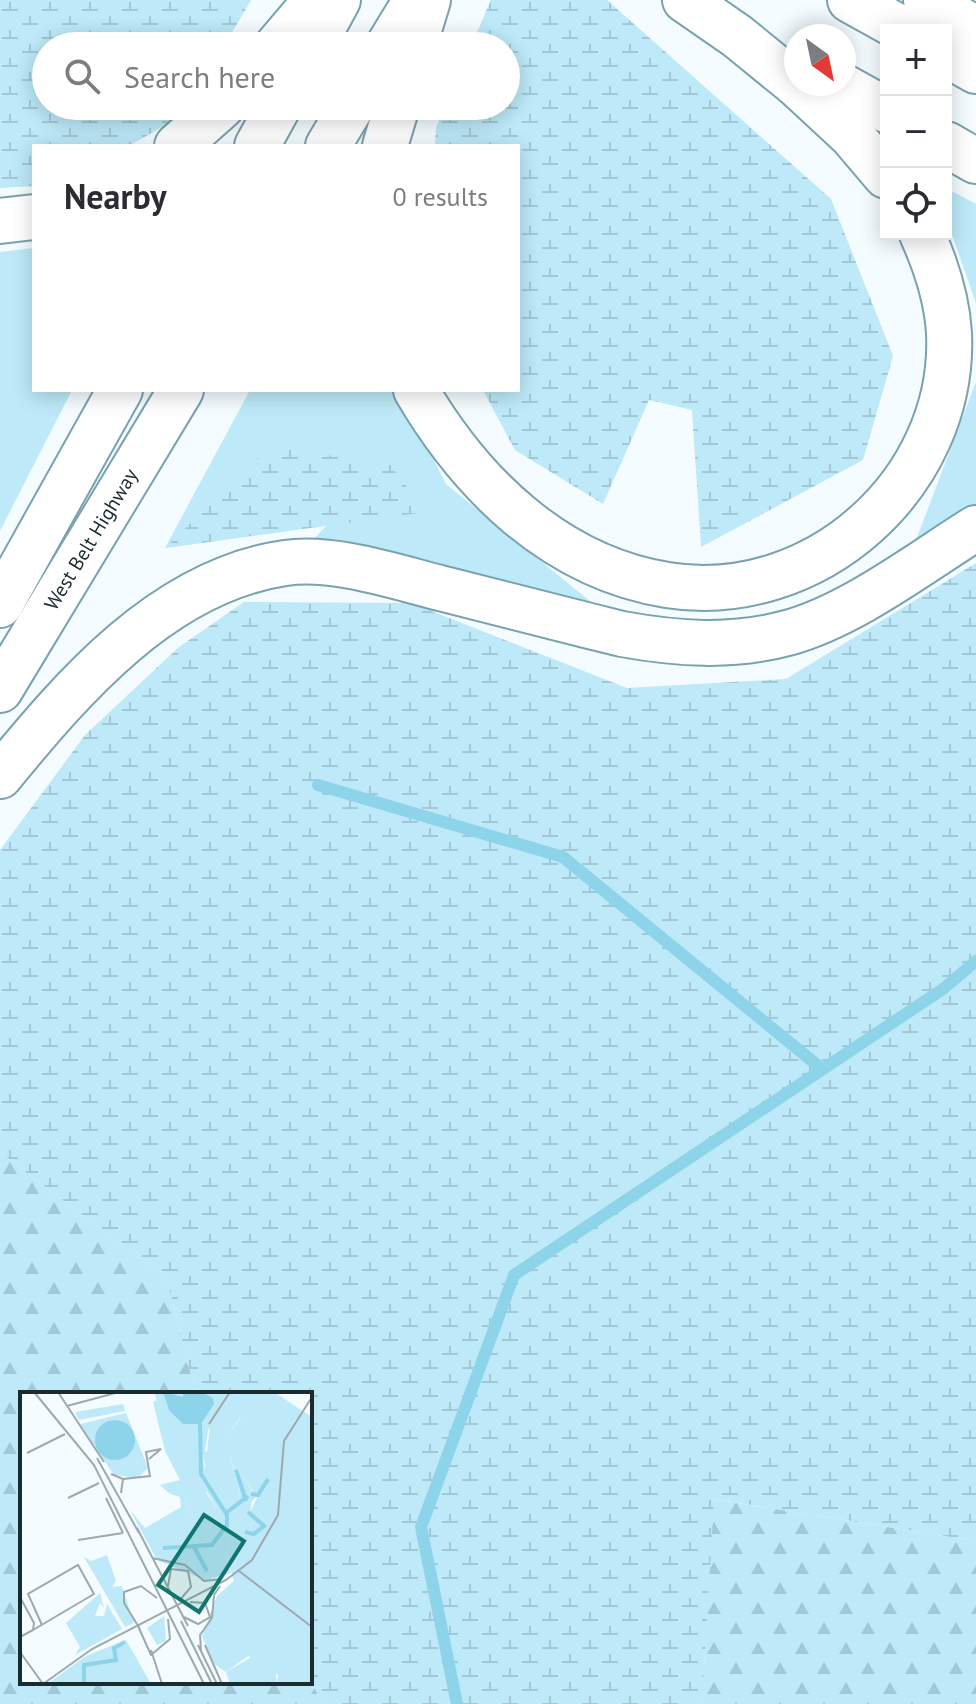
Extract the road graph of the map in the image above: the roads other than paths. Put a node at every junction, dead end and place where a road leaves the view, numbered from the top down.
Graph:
1 (316, 0) edge
2 (338, 0) edge
3 (416, 0) edge
4 (428, 0) edge
5 (688, 0) edge
6 (850, 0) edge
7 (926, 0) edge
8 (893, 24) edge
9 (976, 29) edge
10 (289, 32) edge
11 (321, 32) edge
12 (397, 32) edge
13 (418, 32) edge
14 (784, 52) edge
15 (952, 57) edge
16 (976, 71) edge
17 (784, 74) edge
18 (856, 93) edge
19 (809, 96) edge
20 (880, 107) edge
21 (206, 120) edge
22 (271, 120) edge
23 (344, 120) edge
24 (393, 120) edge
25 (179, 144) edge
26 (258, 144) edge
27 (329, 144) edge
28 (386, 144) edge
29 (952, 147) edge
30 (976, 161) edge
31 (880, 169) edge
32 (32, 217) edge
33 (0, 221) edge
34 (924, 240) edge
35 (119, 392) edge
36 (180, 392) edge
37 (417, 392) edge
38 (976, 528) edge
39 (0, 605) edge
40 (0, 690) edge
41 (0, 776) edge

1 - 10 main road
2 - 11 main road
3 - 12 main road
4 - 13 main road
5 - 14 main road
5 - 17 main road
6 - 8 main road
7 - 9 main road
15 - 16 main road
18 - 20 main road
19 - 31 main road
21 - 25 main road
22 - 26 main road
23 - 27 main road
24 - 28 main road
29 - 30 main road
32 - 33 main road
34 - 37 main road
35 - 39 main road
36 - 40 main road, West Belt Highway
38 - 41 main road

